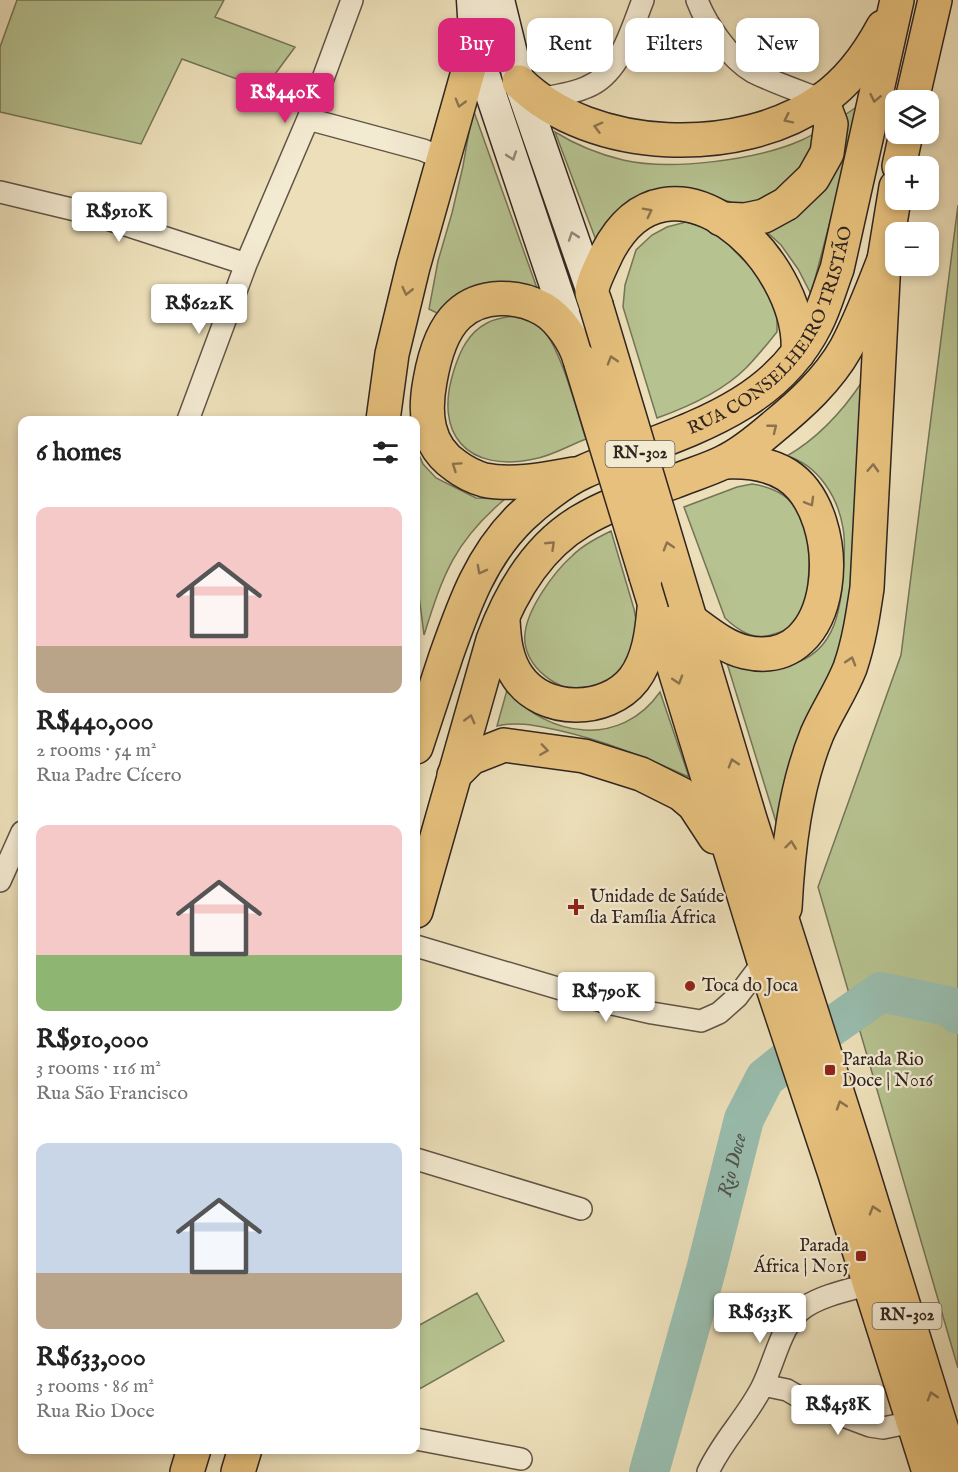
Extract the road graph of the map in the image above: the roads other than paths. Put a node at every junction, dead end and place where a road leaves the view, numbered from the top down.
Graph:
1 (352, 0) edge
2 (472, 0) edge
3 (499, 0) edge
4 (643, 0) edge
5 (697, 0) edge
6 (895, 0) edge
7 (935, 0) edge
8 (474, 18) edge
9 (472, 72) edge
10 (484, 72) edge
11 (914, 90) edge
12 (528, 91) junction
13 (822, 100) junction
14 (308, 119) junction
15 (444, 159) junction
16 (0, 192) edge
17 (892, 210) edge
18 (721, 219) junction
19 (884, 260) junction
20 (246, 264) junction
21 (594, 298) junction
22 (798, 353) junction
23 (579, 356) junction
24 (190, 416) edge
25 (384, 416) edge
26 (725, 462) junction
27 (582, 472) junction
28 (669, 601) junction
29 (503, 614) junction
30 (420, 735) edge
31 (454, 776) junction
32 (18, 841) edge
33 (0, 881) edge
34 (420, 897) edge
35 (769, 924) junction
36 (420, 947) edge
37 (777, 968) junction
38 (420, 1160) edge
39 (845, 1160) junction
40 (581, 1209) dead end
41 (870, 1284) junction
42 (763, 1385) junction
43 (913, 1422) junction
44 (420, 1440) edge
45 (192, 1454) edge
46 (243, 1454) edge
47 (521, 1459) dead end
48 (187, 1472) edge
49 (238, 1472) edge
50 (708, 1472) edge
51 (929, 1472) edge
52 (955, 1472) edge

1 - 14 street
2 - 8 main road, RN-302
3 - 12 main road, RN-302
4 - 12 street
5 - 13 street
6 - 13 main road
6 -> 22 main road, RUA CONSELHEIRO TRISTÃO
7 - 11 main road
9 -> 15 main road
10 -> 23 main road, RN-302
13 -> 12 main road
21 -> 12 main road, RN-302
13 - 18 main road
14 - 15 street
14 - 20 street
15 -> 25 main road
16 - 20 street
17 - 19 main road
21 -> 18 main road
18 - 22 main road
26 -> 19 main road
35 -> 19 main road
20 - 24 street
28 -> 21 main road, RN-302, bridge
22 - 27 main road, RUA CONSELHEIRO TRISTÃO
27 -> 23 main road
23 - 28 main road, RN-302, bridge
26 -> 28 main road
29 -> 26 main road
27 -> 30 main road, RUA CONSELHEIRO TRISTÃO
28 - 29 main road
35 -> 28 main road, RN-302
28 -> 35 main road, RN-302
31 -> 29 main road
31 - 34 main road
31 -> 35 main road
32 - 33 street
35 - 37 main road, RN-302
36 - 37 street
37 - 39 main road, RN-302
38 - 40 street
39 - 41 main road, RN-302
52 -> 39 main road, RN-302
41 - 42 street
41 - 43 main road, RN-302
42 - 43 street
42 - 50 street
43 - 51 main road, RN-302
44 - 47 street
45 - 48 main road
46 - 49 main road

